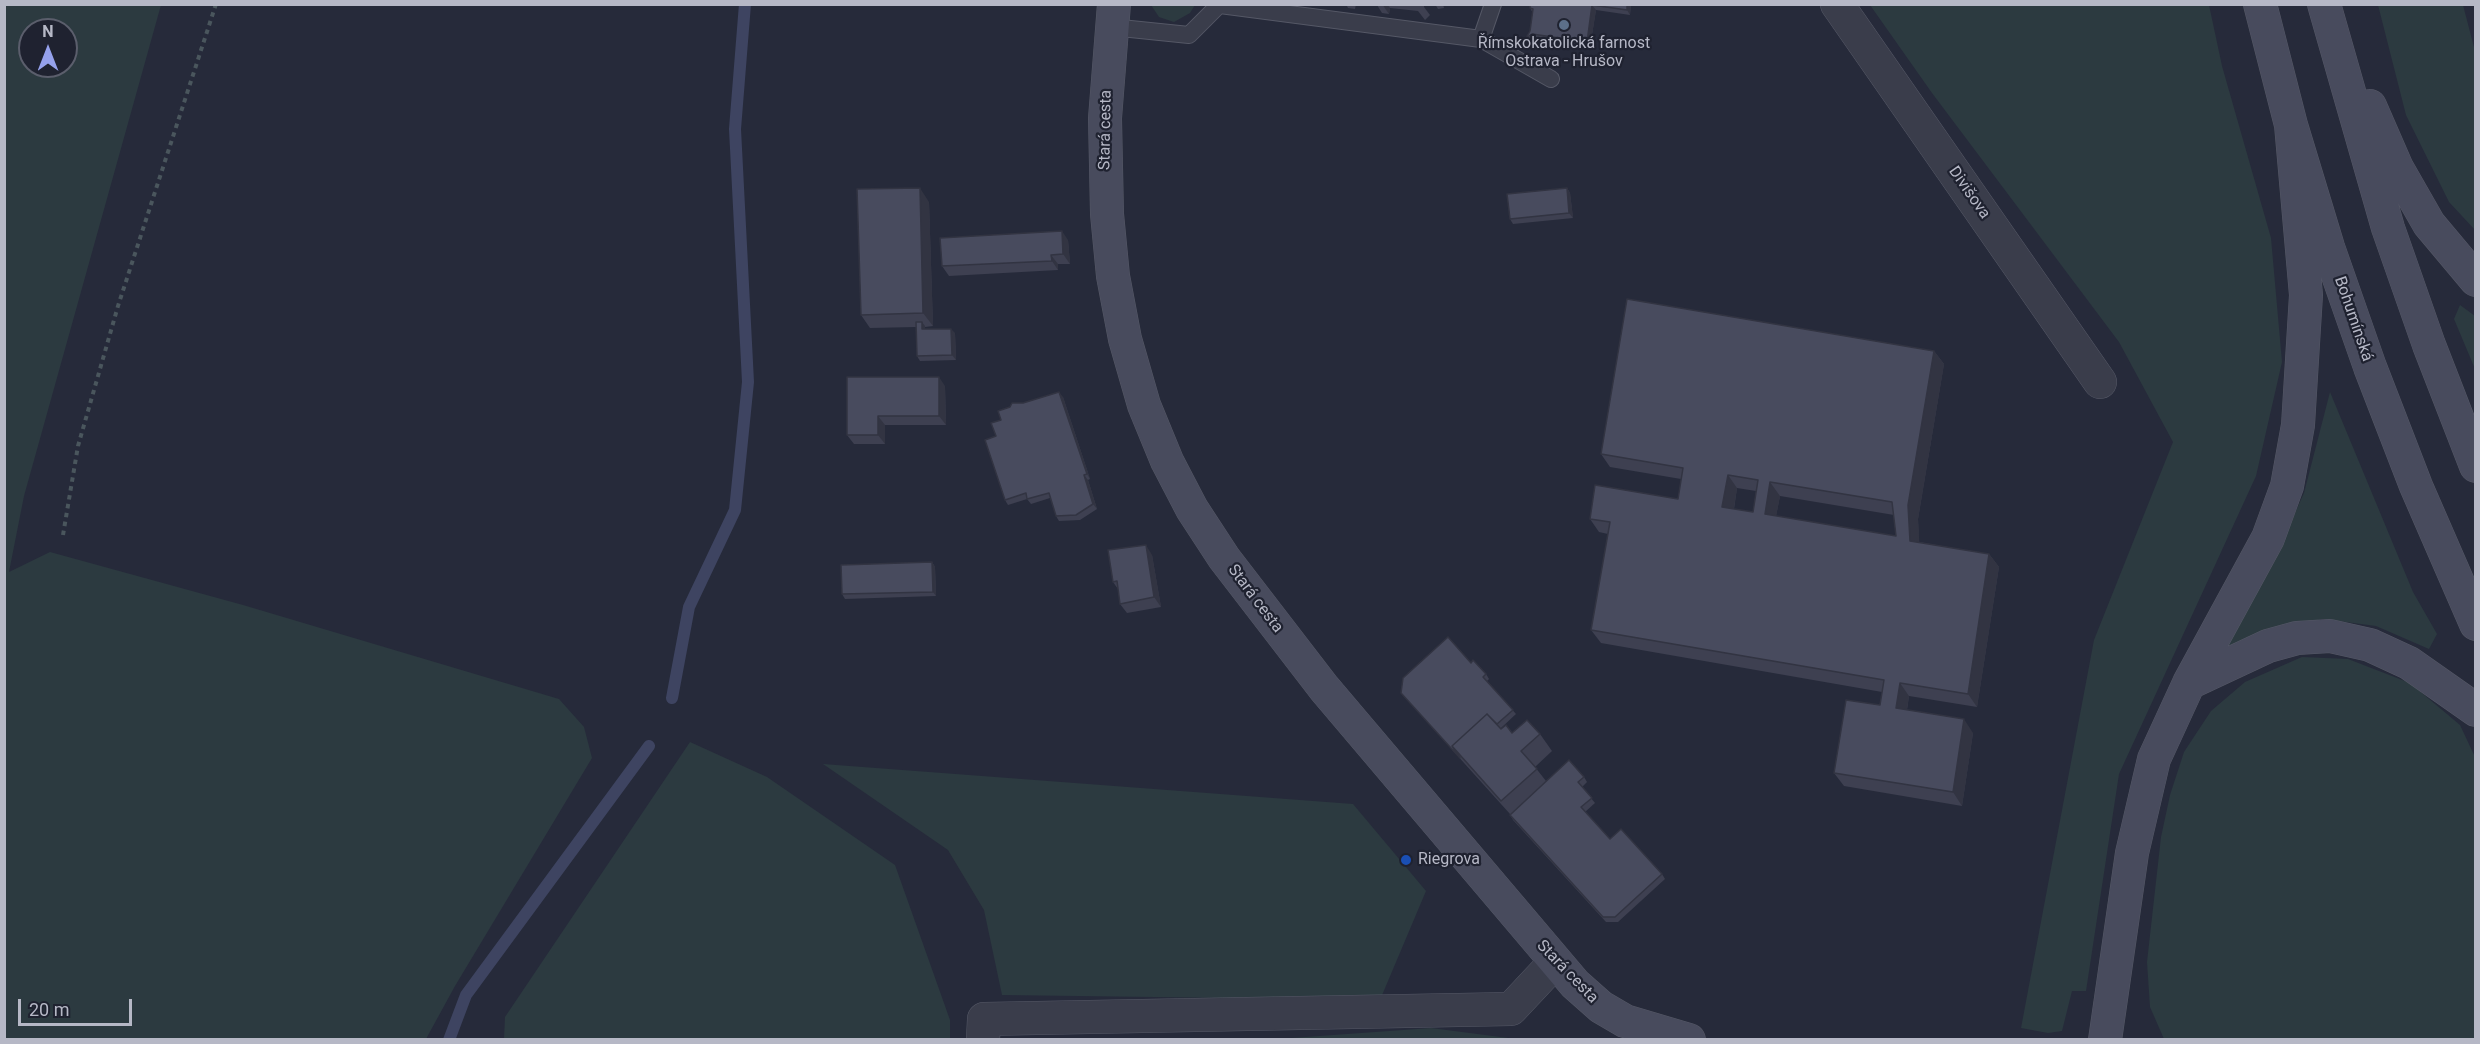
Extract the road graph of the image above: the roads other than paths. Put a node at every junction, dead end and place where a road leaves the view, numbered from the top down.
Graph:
1 (1493, 4) edge
2 (1838, 4) edge
3 (2260, 4) edge
4 (2326, 4) edge
5 (1220, 5) edge
6 (1112, 16) edge
7 (1481, 39) junction
8 (1551, 79) dead end
9 (2291, 125) junction
10 (2475, 280) edge
11 (2100, 382) dead end
12 (2475, 466) edge
13 (2475, 624) edge
14 (2188, 683) junction
15 (2475, 710) edge
16 (1555, 962) junction
17 (1624, 1030) edge
18 (983, 1040) edge
19 (1689, 1040) edge
20 (2105, 1040) edge

1 - 7 lane
2 - 11 street, Divišova
3 - 9 main road, Bohumínská
4 - 10 main road
4 - 12 main road
5 - 6 lane
5 - 7 lane
6 - 16 main road, Stará cesta
7 - 8 lane
9 - 13 main road, Bohumínská
9 - 14 main road
14 - 15 main road
14 - 20 main road
16 - 17 main road, Stará cesta
16 - 18 street
17 - 19 main road, Stará cesta

